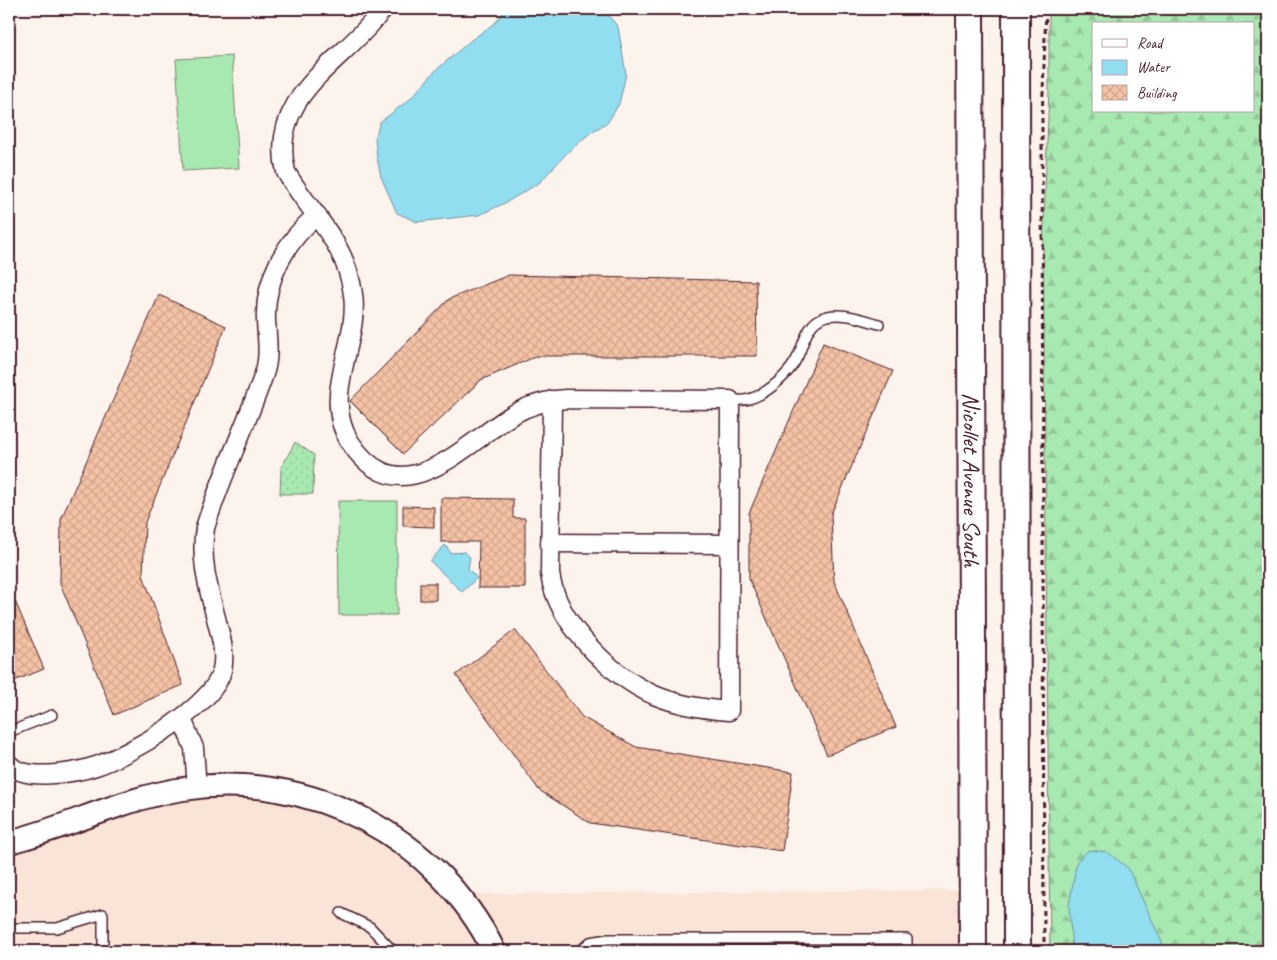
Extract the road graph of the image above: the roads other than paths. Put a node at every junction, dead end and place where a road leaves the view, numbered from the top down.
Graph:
1 (383, 9) edge
2 (970, 9) edge
3 (1016, 9) edge
4 (317, 215) junction
5 (879, 324) dead end
6 (552, 400) junction
7 (730, 400) junction
8 (550, 543) junction
9 (729, 544) junction
10 (52, 716) dead end
11 (182, 719) junction
12 (9, 732) edge
13 (9, 764) edge
14 (197, 788) junction
15 (9, 842) edge
16 (341, 913) dead end
17 (9, 928) edge
18 (103, 951) edge
19 (393, 951) edge
20 (494, 951) edge
21 (580, 951) edge
22 (907, 951) edge
23 (973, 951) edge
24 (1017, 951) edge

1 - 4 street
2 - 23 main road, Nicollet Avenue South
3 - 24 main road, Nicollet Avenue South
4 - 6 street
4 - 11 street
5 - 7 lane
6 - 7 street
6 - 8 street
7 - 9 street
8 - 9 street
8 - 9 street
10 - 12 lane
11 - 13 street
11 - 14 street
14 - 15 street
14 - 20 street
16 - 19 lane
17 - 18 lane
21 - 22 lane

